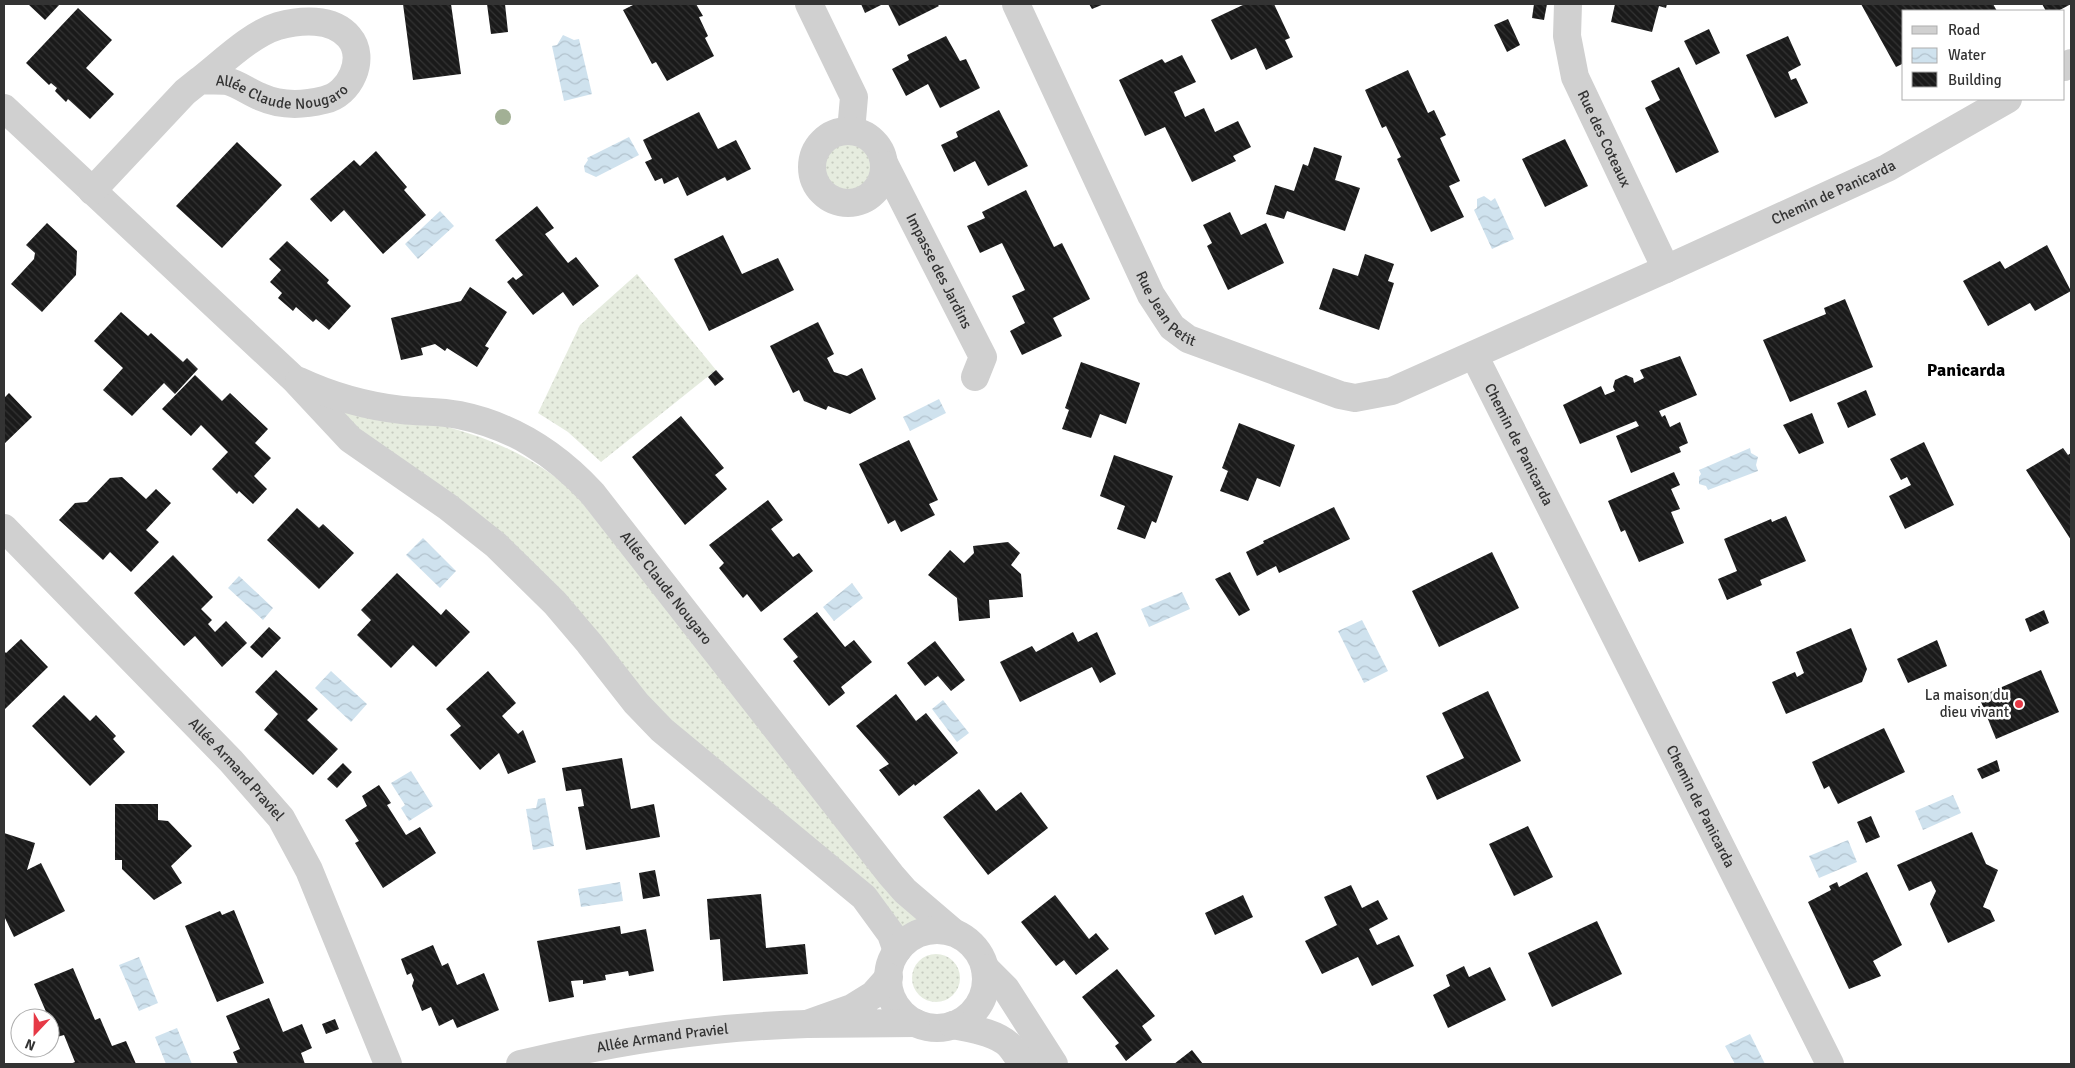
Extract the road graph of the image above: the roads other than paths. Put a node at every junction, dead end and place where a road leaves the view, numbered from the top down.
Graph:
1 (810, 4) edge
2 (1016, 4) edge
3 (1568, 4) edge
4 (200, 80) junction
5 (2006, 100) edge
6 (4, 108) edge
7 (851, 131) junction
8 (885, 165) junction
9 (92, 191) junction
10 (1666, 269) junction
11 (1474, 356) junction
12 (975, 377) dead end
13 (294, 379) junction
14 (4, 528) edge
15 (953, 932) junction
16 (897, 950) junction
17 (985, 968) junction
18 (889, 977) junction
19 (916, 1023) junction
20 (807, 1024) junction
21 (953, 1025) junction
22 (388, 1064) edge
23 (520, 1064) edge
24 (1023, 1064) edge
25 (1054, 1064) edge
26 (1830, 1064) edge

1 - 7 street
2 - 11 street, Rue Jean Petit
3 - 10 street, Rue des Coteaux
4 - 4 street, Allée Claude Nougaro
4 - 9 street, Allée Claude Nougaro
5 - 10 street, Chemin de Panicarda
6 - 9 street, Allée Claude Nougaro
7 - 8 street, Impasse des Jardins
7 - 8 street
8 - 12 street, Impasse des Jardins
9 - 13 street, Allée Claude Nougaro
10 - 11 street, Chemin de Panicarda
11 - 26 street, Chemin de Panicarda
13 - 15 street, Allée Claude Nougaro
13 - 16 street, Allée Claude Nougaro
14 - 22 street, Allée Armand Praviel
15 - 16 street
15 - 17 street
16 - 18 street
17 - 21 street
17 - 25 street
18 - 19 street
18 - 20 street, Allée Armand Praviel
19 - 20 street, Allée Armand Praviel
19 - 21 street
20 - 23 street, Allée Armand Praviel
21 - 24 street

